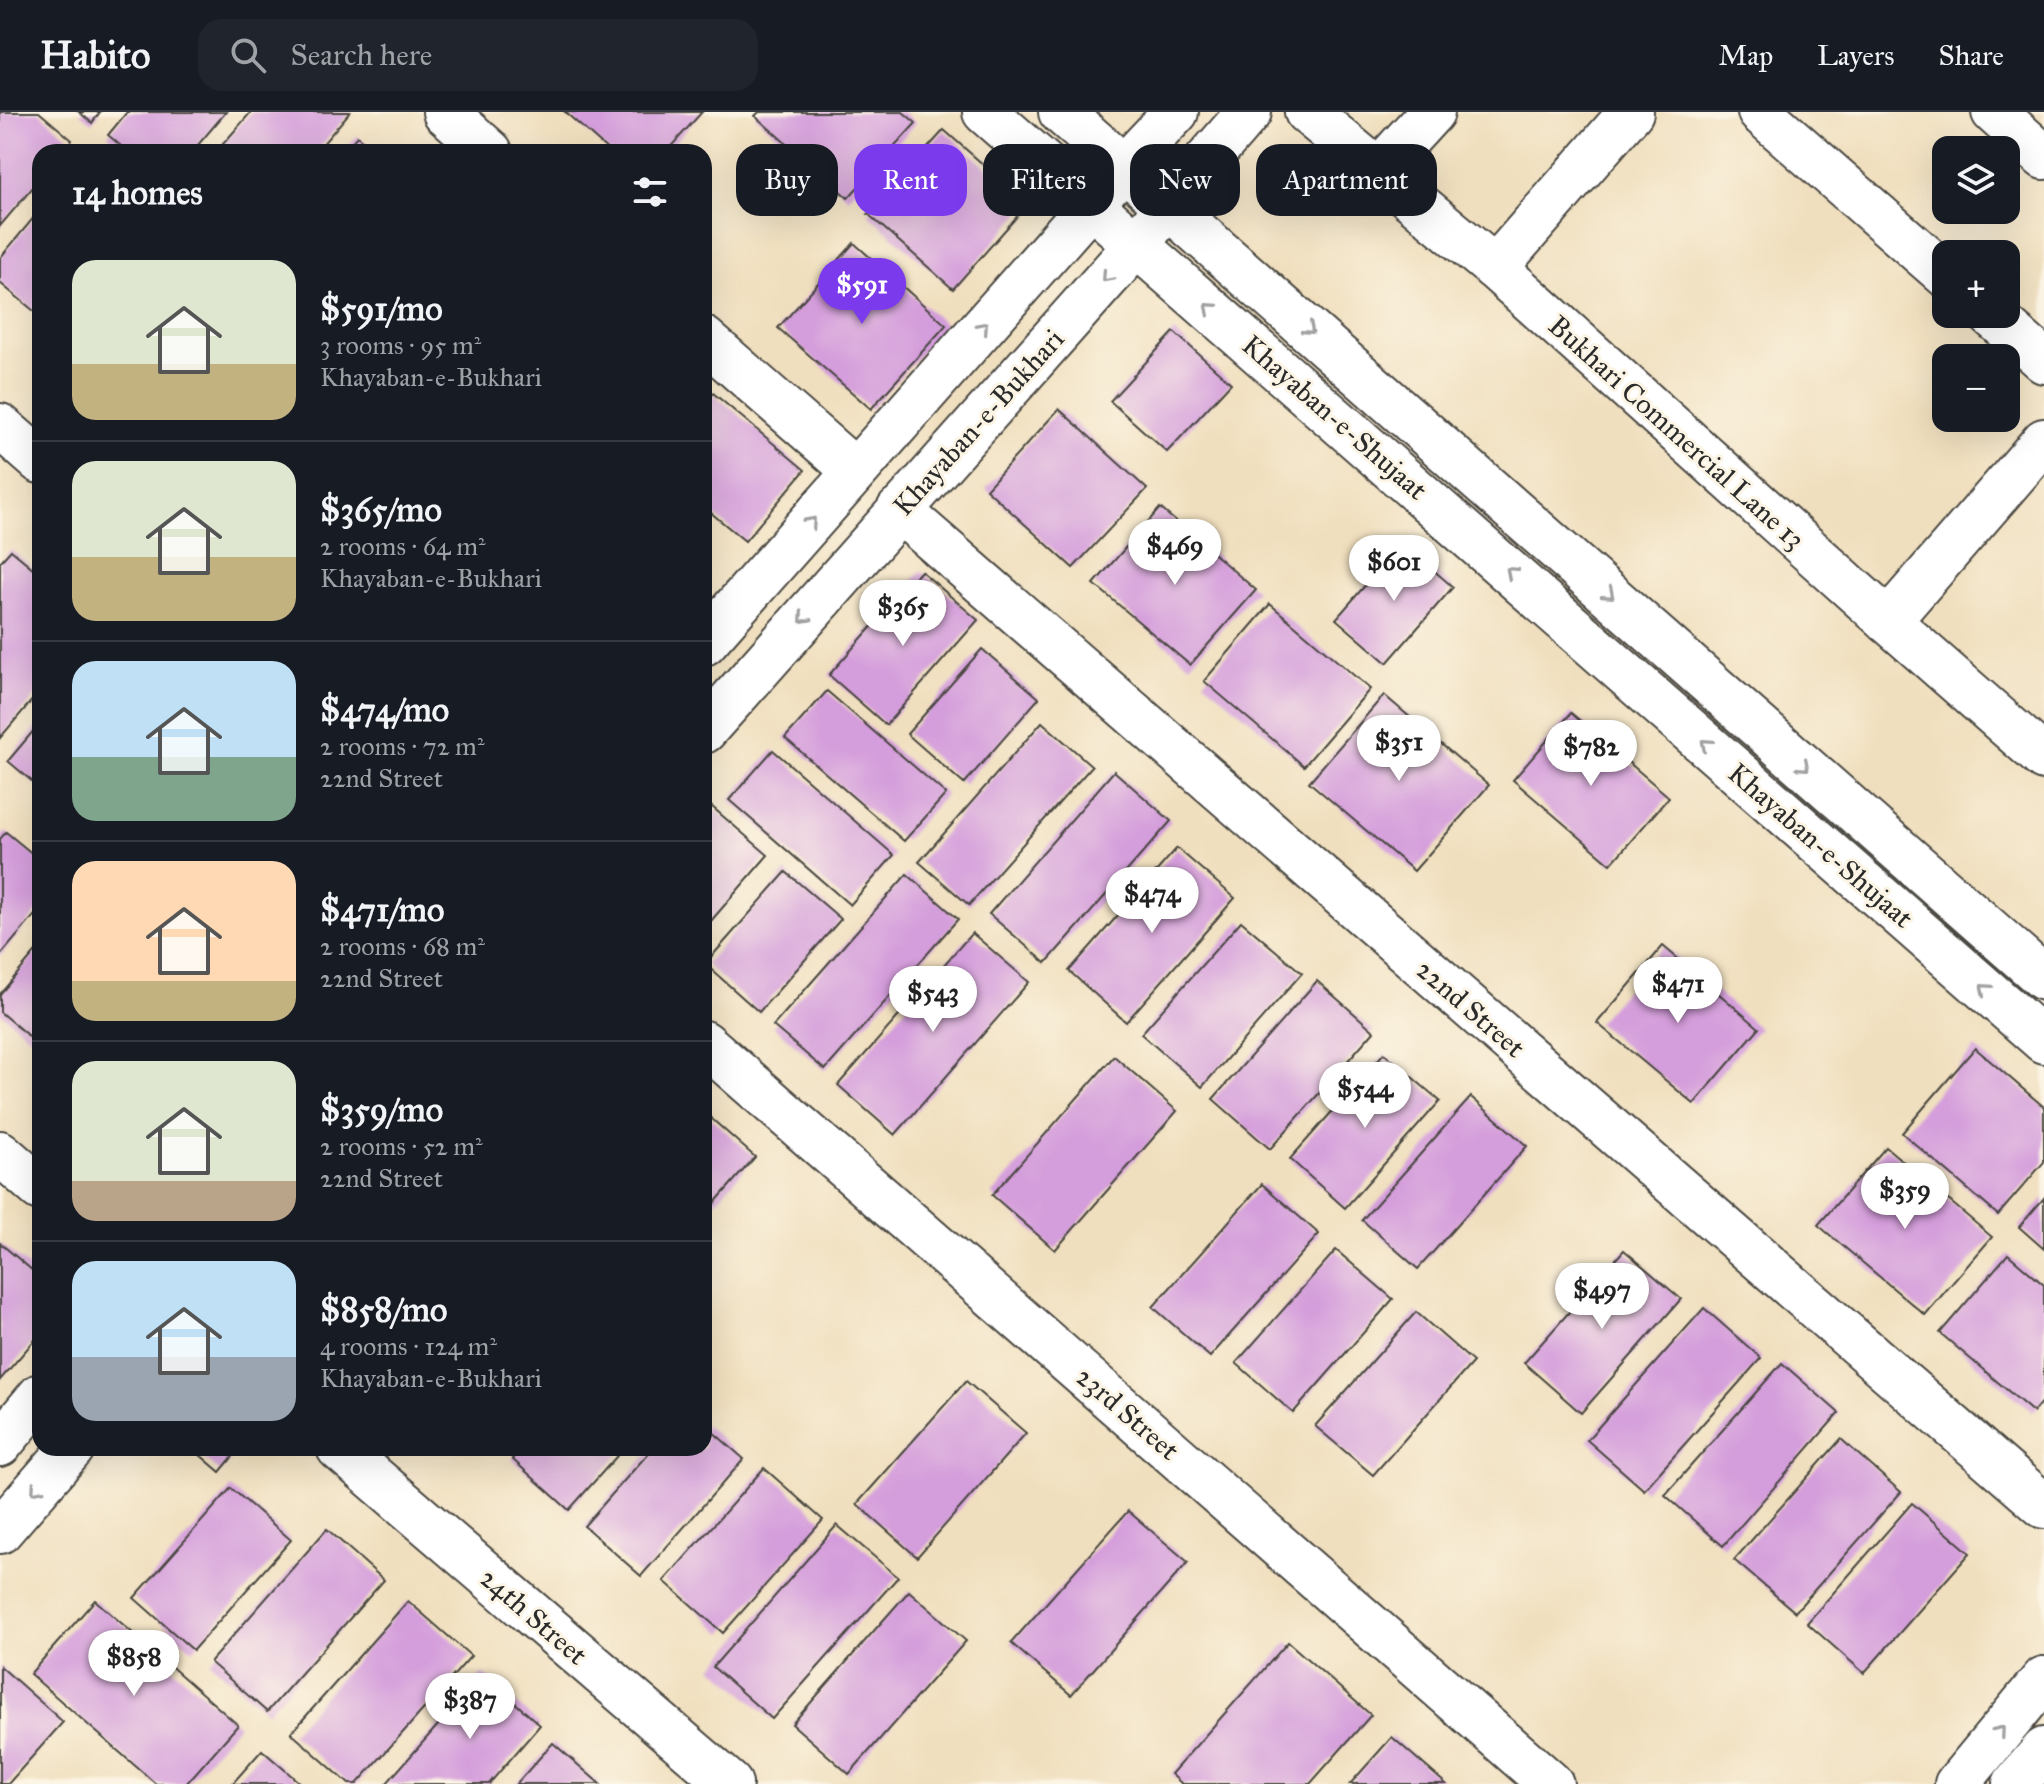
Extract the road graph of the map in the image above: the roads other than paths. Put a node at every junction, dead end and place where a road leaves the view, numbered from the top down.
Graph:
1 (445, 112) edge
2 (985, 112) edge
3 (1061, 112) edge
4 (1176, 112) edge
5 (1249, 112) edge
6 (1307, 112) edge
7 (1432, 112) edge
8 (1631, 112) edge
9 (1760, 112) edge
10 (1994, 112) edge
11 (481, 144) edge
12 (1021, 144) edge
13 (1221, 144) edge
14 (1346, 144) edge
15 (1403, 144) edge
16 (2044, 157) edge
17 (1124, 167) junction
18 (1130, 172) edge
19 (1114, 179) edge
20 (1081, 216) edge
21 (1104, 216) edge
22 (1159, 216) edge
23 (1180, 216) edge
24 (1432, 216) edge
25 (1137, 244) junction
26 (1932, 263) edge
27 (1495, 268) junction
28 (2006, 328) edge
29 (712, 346) edge
30 (2044, 361) edge
31 (0, 426) edge
32 (2044, 441) edge
33 (32, 454) edge
34 (855, 471) junction
35 (899, 510) junction
36 (1888, 621) junction
37 (712, 634) edge
38 (712, 722) edge
39 (2044, 758) edge
40 (2044, 978) edge
41 (2044, 1041) edge
42 (712, 1050) edge
43 (0, 1153) edge
44 (32, 1181) edge
45 (32, 1406) edge
46 (0, 1444) edge
47 (65, 1456) edge
48 (348, 1456) edge
49 (2044, 1506) edge
50 (0, 1531) edge
51 (2044, 1679) edge
52 (2044, 1750) edge
53 (730, 1784) edge
54 (1551, 1784) edge
55 (1957, 1784) edge
56 (2015, 1784) edge

1 - 11 street
2 - 12 street, Khayaban-e-Shujaat
3 - 17 street, Khayaban-e-Shujaat
4 - 17 street, Khayaban-e-Bukhari
5 - 13 street, Khayaban-e-Bukhari
6 - 14 street, Bukhari Commercial Lane 13
7 - 15 street
8 - 27 street
9 - 26 street
10 - 16 street
17 - 18 street, Khayaban-e-Shujaat
17 - 19 street, Khayaban-e-Bukhari
34 -> 20 street, Khayaban-e-Bukhari
21 - 25 street, Khayaban-e-Shujaat
22 - 25 street, Khayaban-e-Bukhari
23 -> 40 street, Khayaban-e-Shujaat
24 - 27 street, Bukhari Commercial Lane 13
25 -> 35 street, Khayaban-e-Bukhari
41 -> 25 street, Khayaban-e-Shujaat
27 - 36 street, Bukhari Commercial Lane 13
28 - 30 street
29 - 34 street
31 - 33 street
32 - 36 street
37 -> 34 street, Khayaban-e-Bukhari
35 -> 38 street, Khayaban-e-Bukhari
35 - 49 street, 22nd Street
36 - 39 street, Bukhari Commercial Lane 13
42 - 54 street, 23rd Street
43 - 44 street
45 - 46 street
47 -> 50 street
48 - 53 street, 24th Street
55 -> 51 street
52 - 56 street

